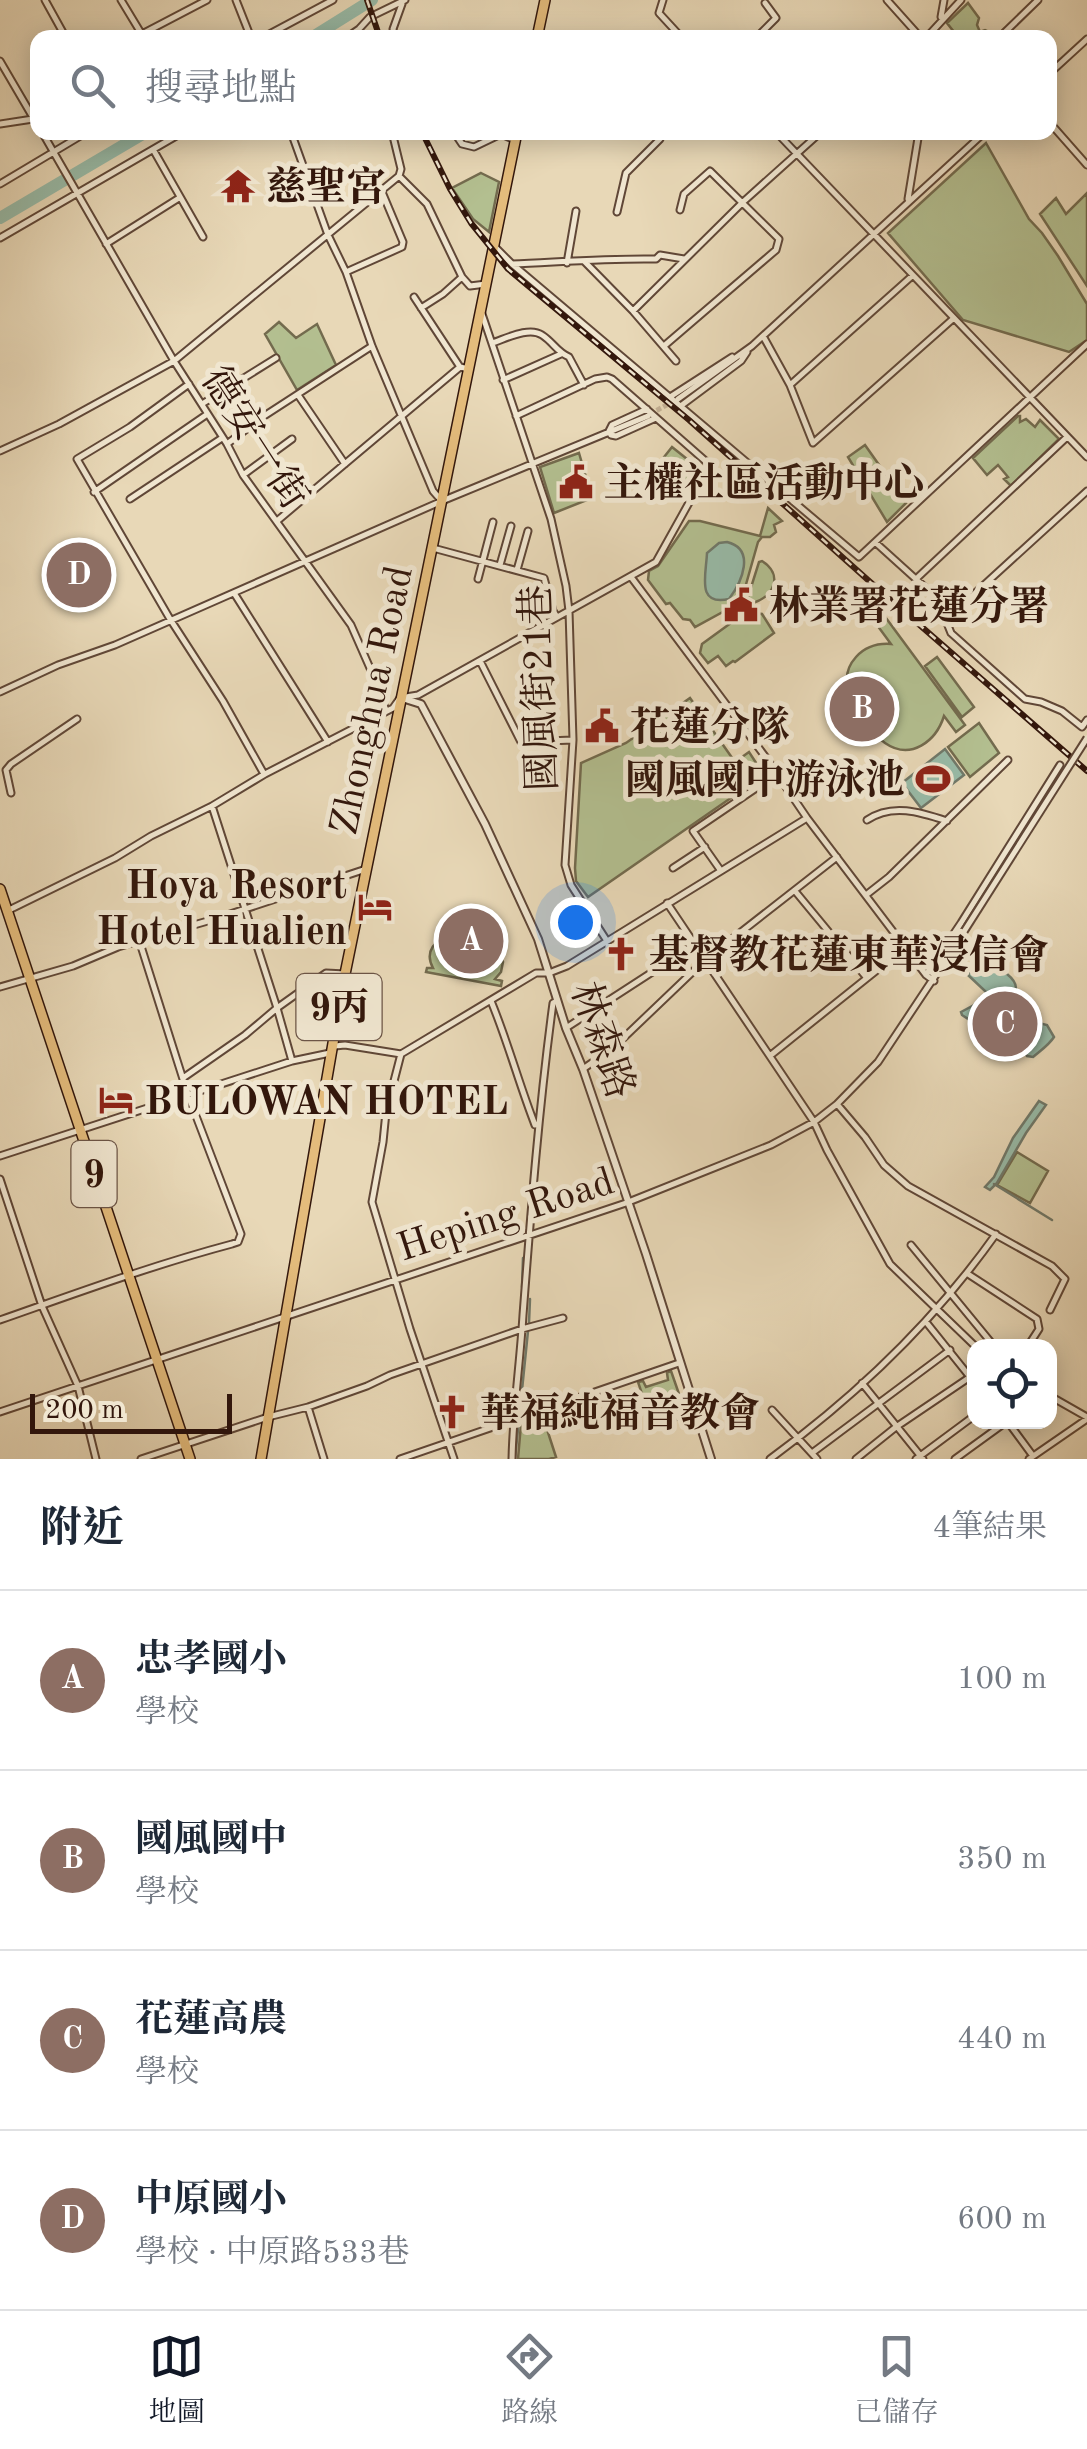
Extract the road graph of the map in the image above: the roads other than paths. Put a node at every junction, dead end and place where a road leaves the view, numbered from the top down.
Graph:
1 (45, 0) edge
2 (121, 0) edge
3 (207, 0) edge
4 (236, 0) edge
5 (333, 0) edge
6 (544, 0) edge
7 (663, 0) edge
8 (887, 0) edge
9 (944, 0) edge
10 (962, 0) edge
11 (1038, 0) edge
12 (404, 1) edge
13 (765, 2) dead end
14 (940, 21) junction
15 (358, 29) edge
16 (62, 30) edge
17 (139, 30) edge
18 (154, 30) edge
19 (248, 30) edge
20 (277, 30) edge
21 (393, 30) edge
22 (538, 30) edge
23 (675, 30) edge
24 (764, 30) edge
25 (915, 30) edge
26 (931, 30) edge
27 (1007, 30) edge
28 (1087, 39) edge
29 (0, 61) edge
30 (1057, 67) edge
31 (30, 113) edge
32 (30, 122) edge
33 (0, 124) edge
34 (1057, 131) edge
35 (47, 140) edge
36 (74, 140) edge
37 (170, 140) edge
38 (294, 140) edge
39 (394, 140) edge
40 (459, 140) edge
41 (489, 140) edge
42 (516, 140) edge
43 (659, 140) edge
44 (784, 140) edge
45 (812, 140) edge
46 (917, 140) edge
47 (976, 140) edge
48 (154, 150) junction
49 (54, 152) junction
50 (798, 153) junction
51 (1087, 165) edge
52 (399, 176) junction
53 (0, 184) edge
54 (382, 192) junction
55 (77, 194) junction
56 (180, 198) junction
57 (743, 202) junction
58 (908, 202) junction
59 (680, 210) dead end
60 (576, 211) dead end
61 (618, 212) dead end
62 (328, 234) junction
63 (875, 234) junction
64 (0, 238) edge
65 (203, 238) dead end
66 (106, 244) junction
67 (494, 247) junction
68 (684, 259) junction
69 (584, 261) junction
70 (567, 263) junction
71 (512, 264) junction
72 (346, 272) junction
73 (462, 276) junction
74 (912, 276) junction
75 (486, 284) junction
76 (414, 297) dead end
77 (420, 308) junction
78 (632, 311) junction
79 (482, 314) junction
80 (954, 318) junction
81 (763, 336) junction
82 (492, 343) junction
83 (1087, 344) edge
84 (372, 346) junction
85 (664, 346) junction
86 (752, 346) junction
87 (561, 354) junction
88 (276, 358) dead end
89 (174, 361) junction
90 (676, 361) dead end
91 (465, 368) junction
92 (503, 380) junction
93 (189, 384) junction
94 (584, 385) junction
95 (790, 386) junction
96 (298, 395) junction
97 (670, 397) junction
98 (1030, 397) junction
99 (680, 402) junction
100 (202, 405) junction
101 (647, 412) junction
102 (206, 414) junction
103 (402, 416) junction
104 (516, 416) junction
105 (656, 418) junction
106 (608, 434) junction
107 (1067, 437) junction
108 (292, 440) dead end
109 (224, 441) junction
110 (0, 451) edge
111 (1087, 457) edge
112 (345, 464) junction
113 (532, 466) junction
114 (242, 475) junction
115 (1087, 491) edge
116 (94, 492) junction
117 (130, 499) dead end
118 (442, 501) junction
119 (277, 521) junction
120 (493, 522) dead end
121 (511, 526) dead end
122 (528, 531) dead end
123 (876, 542) junction
124 (433, 548) junction
125 (482, 560) junction
126 (306, 562) junction
127 (500, 565) junction
128 (517, 570) junction
129 (631, 577) junction
130 (478, 579) dead end
131 (916, 579) junction
132 (234, 593) junction
133 (958, 609) junction
134 (569, 611) junction
135 (557, 618) junction
136 (170, 619) junction
137 (480, 661) junction
138 (0, 692) edge
139 (400, 698) junction
140 (386, 711) junction
141 (77, 718) dead end
142 (1087, 720) edge
143 (1087, 738) edge
144 (573, 740) junction
145 (328, 742) junction
146 (1008, 760) dead end
147 (1060, 764) dead end
148 (264, 774) junction
149 (777, 774) junction
150 (11, 793) dead end
151 (212, 806) junction
152 (808, 818) junction
153 (867, 820) dead end
154 (947, 821) junction
155 (705, 847) junction
156 (838, 856) junction
157 (673, 868) dead end
158 (366, 869) junction
159 (721, 871) junction
160 (0, 889) edge
161 (795, 891) junction
162 (866, 895) junction
163 (667, 904) junction
164 (245, 909) junction
165 (6, 911) junction
166 (607, 941) junction
167 (140, 942) junction
168 (694, 945) junction
169 (906, 946) junction
170 (704, 962) junction
171 (549, 973) junction
172 (345, 974) junction
173 (926, 974) junction
174 (866, 977) junction
175 (29, 979) junction
176 (934, 981) junction
177 (0, 987) edge
178 (558, 1000) junction
179 (490, 1001) junction
180 (277, 1008) junction
181 (566, 1028) junction
182 (331, 1050) junction
183 (401, 1054) junction
184 (771, 1055) junction
185 (292, 1060) junction
186 (583, 1070) junction
187 (183, 1078) junction
188 (188, 1095) junction
189 (837, 1104) junction
190 (814, 1122) junction
191 (537, 1129) junction
192 (79, 1132) junction
193 (0, 1156) edge
194 (0, 1179) edge
195 (626, 1203) junction
196 (996, 1234) junction
197 (529, 1235) junction
198 (912, 1245) dead end
199 (968, 1274) junction
200 (127, 1275) junction
201 (395, 1279) junction
202 (951, 1295) junction
203 (42, 1306) junction
204 (938, 1310) junction
205 (1050, 1310) dead end
206 (286, 1317) junction
207 (563, 1318) dead end
208 (0, 1320) edge
209 (926, 1322) junction
210 (526, 1328) junction
211 (968, 1339) edge
212 (988, 1339) edge
213 (1032, 1339) edge
214 (950, 1350) junction
215 (156, 1359) junction
216 (679, 1363) junction
217 (423, 1364) junction
218 (967, 1372) edge
219 (967, 1382) edge
220 (862, 1383) junction
221 (78, 1386) junction
222 (1057, 1400) edge
223 (878, 1404) junction
224 (308, 1407) junction
225 (772, 1410) dead end
226 (0, 1412) edge
227 (268, 1417) junction
228 (1087, 1418) edge
229 (517, 1419) junction
230 (967, 1421) edge
231 (896, 1427) junction
232 (997, 1429) edge
233 (1012, 1429) edge
234 (797, 1440) junction
235 (448, 1442) junction
236 (186, 1444) junction
237 (814, 1456) edge
238 (920, 1458) edge
239 (1031, 1458) edge
240 (96, 1459) edge
241 (141, 1459) edge
242 (190, 1459) edge
243 (261, 1459) edge
244 (324, 1459) edge
245 (400, 1459) edge
246 (454, 1459) edge
247 (512, 1459) edge
248 (711, 1459) edge
249 (770, 1459) edge
250 (856, 1459) edge
251 (955, 1459) edge

1 - 16 street
2 - 17 street
3 - 18 street
4 - 19 street
5 - 20 street
6 - 22 main road
7 - 23 street
8 - 25 street
9 - 14 street
10 - 14 street
11 - 27 street
12 - 15 street
12 - 21 street
13 - 24 street
14 - 26 street
28 - 30 street
29 - 31 street
32 - 33 street
34 - 51 street
35 - 49 street, 德安一街
36 - 49 street
37 - 48 street
38 - 62 street
39 - 52 street
40 - 41 street
42 - 67 main road, Zhonghua Road / 9丙
43 - 61 street
44 - 50 street
45 - 50 street
46 - 58 street
47 - 58 street
48 - 55 street
48 - 56 street
49 - 53 street
49 - 55 street, 德安一街
50 - 57 street
50 - 63 street
52 - 54 street
52 - 73 street
54 - 62 street
54 - 72 street
55 - 64 street
55 - 66 street, 德安一街
56 - 65 street
56 - 66 street
57 - 59 street
57 - 68 street
57 - 85 street
58 - 63 street
60 - 70 street
62 - 72 street
62 - 89 street
63 - 74 street
63 - 81 street
66 - 89 street, 德安一街
67 - 71 street
67 - 75 main road, Zhonghua Road / 9丙
68 - 69 street
68 - 78 street
69 - 70 street
69 - 78 street
70 - 71 street
71 - 97 street
72 - 84 street
73 - 75 street
73 - 77 street
74 - 80 street
74 - 95 street
75 - 79 main road, Zhonghua Road / 9丙
76 - 77 street
77 - 91 street
78 - 85 street
79 - 82 street, 國風街21巷
79 - 91 main road, Zhonghua Road / 9丙
80 - 95 street
80 - 98 street
81 - 86 street
81 - 95 street
82 - 87 street
82 - 92 street, 國風街21巷
83 - 98 street
84 - 96 street
84 - 103 street
85 - 90 street
86 - 97 street
86 - 99 street
87 - 92 street
87 - 94 street
88 - 100 street
89 - 93 street, 德安一街
89 - 110 street
91 - 103 street
91 - 118 main road, Zhonghua Road / 9丙
92 - 104 street, 國風街21巷
93 - 100 street, 德安一街
93 - 116 street
94 - 101 street
94 - 104 street
96 - 109 street
96 - 112 street
97 - 99 street
98 - 107 street
98 - 123 street
99 - 123 street
100 - 102 street, 德安一街
101 - 105 street
101 - 106 street
102 - 109 street, 德安一街
102 - 116 street
103 - 112 street
103 - 118 street
104 - 113 street, 國風街21巷
105 - 106 street
105 - 129 street
106 - 113 street
107 - 111 street
107 - 131 street
108 - 114 street
109 - 114 street, 德安一街
109 - 117 street
112 - 119 street
113 - 118 street
113 - 134 street, 國風街21巷
114 - 119 street, 德安一街
115 - 133 street
116 - 136 street
118 - 124 main road, Zhonghua Road / 9丙
118 - 126 street
119 - 126 street, 德安一街
120 - 125 street
121 - 127 street
122 - 128 street
123 - 131 street
124 - 125 street
124 - 139 main road, Zhonghua Road / 9丙
125 - 127 street
125 - 130 street
126 - 132 street
126 - 140 street, 德安一街
127 - 128 street
128 - 135 street
129 - 134 street
129 - 149 street
131 - 133 street
132 - 136 street
132 - 145 street
133 - 142 street
134 - 135 street
134 - 144 street, 國風街21巷
135 - 137 street
136 - 138 street
136 - 148 street
137 - 139 street
137 - 144 street
139 - 140 street
139 - 158 main road, Zhonghua Road / 9丙
139 - 171 street, 林森路
140 - 145 street
141 - 150 street
143 - 176 street, Heping Road, bridge
144 - 166 street, 國風街21巷
145 - 148 street
146 - 154 street
147 - 173 street
148 - 151 street
149 - 152 street
149 - 155 street
151 - 164 street
151 - 165 street
152 - 156 street
152 - 159 street
153 - 154 street
154 - 162 street
155 - 157 street
155 - 159 street
156 - 161 street
156 - 162 street
158 - 164 street
158 - 172 main road, Zhonghua Road / 9丙
159 - 163 street
160 - 165 main road, 9
161 - 170 street
161 - 174 street
162 - 169 street
163 - 166 street
163 - 168 street
164 - 167 street
164 - 180 street
165 - 175 main road, 9
166 - 171 street
167 - 175 street
167 - 187 street
168 - 170 street
168 - 181 street
169 - 173 street
169 - 174 street
170 - 184 street
170 - 186 street
171 - 178 street, 林森路
171 - 179 street
172 - 180 street
172 - 182 main road, Zhonghua Road / 9丙
173 - 176 street
174 - 184 street
175 - 177 street
175 - 192 main road, 9
176 - 189 street, Heping Road
178 - 181 street, 林森路
178 - 191 street
179 - 183 street
179 - 191 street
180 - 185 street
180 - 187 street
181 - 186 street, 林森路
182 - 183 street
182 - 185 street
182 - 206 main road, Zhonghua Road / 9丙
183 - 201 street
184 - 190 street
185 - 188 street
186 - 195 street, 林森路
187 - 188 street
188 - 192 street
188 - 200 street
189 - 190 street, Heping Road
189 - 196 street
190 - 195 street, Heping Road
190 - 204 street
191 - 197 street
192 - 193 street
192 - 200 main road, 9
194 - 203 street
195 - 197 street, Heping Road
195 - 216 street, 林森路
196 - 199 street
196 - 205 street
197 - 201 street, Heping Road
197 - 210 street
198 - 202 street
199 - 202 street
199 - 213 street
200 - 203 street
200 - 215 main road, 9
201 - 206 street, Heping Road
201 - 217 street
202 - 204 street
202 - 212 street
203 - 208 street
203 - 221 street
204 - 209 street
204 - 211 street
206 - 215 street, Heping Road
206 - 227 main road, Zhonghua Road / 9丙
207 - 210 street
209 - 214 street
209 - 220 street
210 - 217 street
210 - 229 street
214 - 218 street
214 - 223 street
215 - 221 street, Heping Road
215 - 236 main road, 9
216 - 229 street
216 - 248 street, 林森路
217 - 224 street
217 - 235 street
219 - 231 street
220 - 223 street
220 - 234 street
221 - 226 street, Heping Road
221 - 240 street
222 - 228 street
223 - 231 street
223 - 237 street
224 - 227 street
224 - 244 street
225 - 234 street
227 - 236 street
227 - 243 main road, Zhonghua Road / 9丙
228 - 239 street
229 - 235 street
229 - 247 street
230 - 238 street
231 - 238 street
231 - 250 street
232 - 251 street
233 - 239 street
234 - 237 street
234 - 249 street
235 - 245 street
235 - 246 street
236 - 241 street
236 - 242 main road, 9

